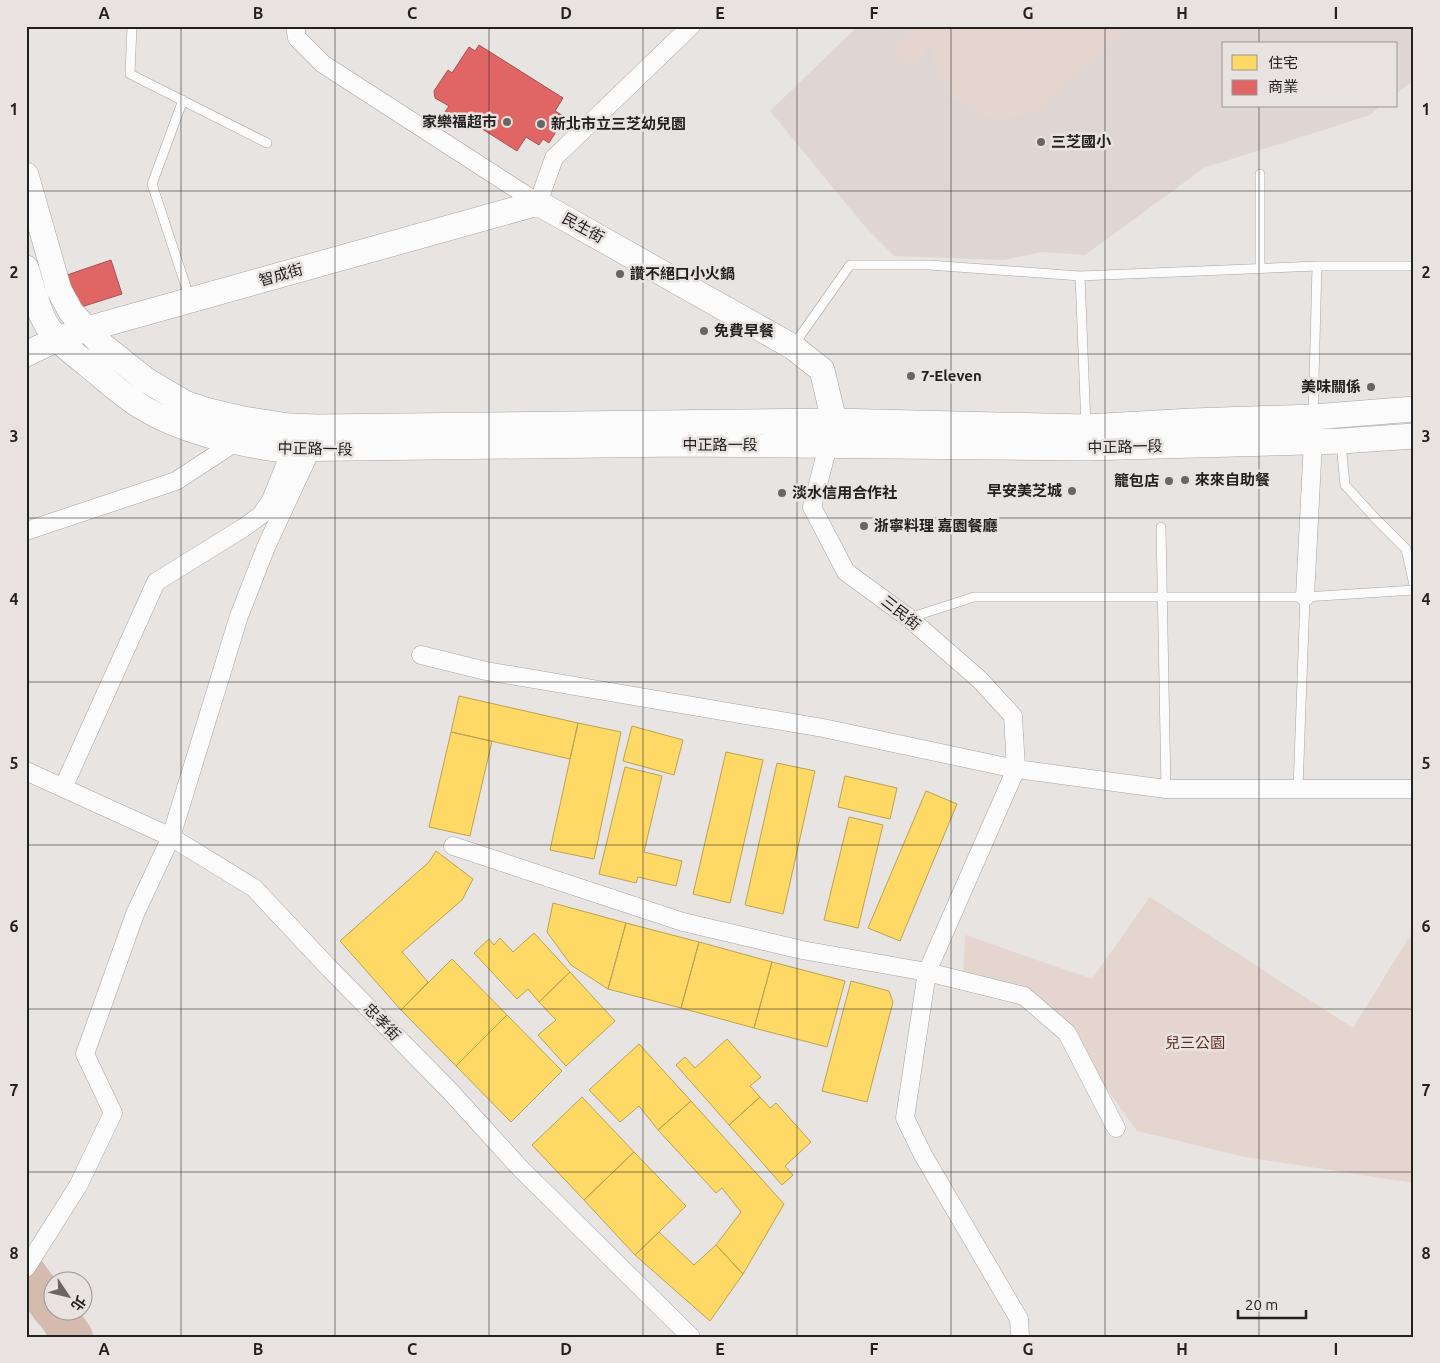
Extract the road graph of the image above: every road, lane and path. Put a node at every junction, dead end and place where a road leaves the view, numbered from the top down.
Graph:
1 (132, 26) edge
2 (295, 26) edge
3 (691, 26) edge
4 (183, 100) junction
5 (267, 143) dead end
6 (1260, 174) dead end
7 (26, 175) edge
8 (538, 203) junction
9 (1317, 266) junction
10 (1414, 266) edge
11 (26, 268) edge
12 (1260, 269) junction
13 (1080, 276) junction
14 (191, 301) junction
15 (87, 329) junction
16 (57, 339) junction
17 (793, 347) junction
18 (26, 354) edge
19 (1414, 409) edge
20 (1313, 417) junction
21 (243, 419) junction
22 (834, 422) junction
23 (1086, 427) junction
24 (1414, 436) edge
25 (1341, 441) junction
26 (1313, 442) junction
27 (234, 443) junction
28 (828, 446) junction
29 (301, 450) junction
30 (1161, 527) dead end
31 (26, 531) edge
32 (1414, 585) edge
33 (1414, 590) edge
34 (1305, 597) junction
35 (1162, 598) junction
36 (909, 618) junction
37 (421, 655) dead end
38 (1016, 769) junction
39 (26, 771) edge
40 (63, 788) junction
41 (1166, 789) junction
42 (1298, 789) junction
43 (1414, 789) edge
44 (171, 837) junction
45 (453, 846) dead end
46 (927, 972) junction
47 (1116, 1128) dead end
48 (26, 1268) edge
49 (691, 1337) edge
50 (1020, 1337) edge

1 - 4 lane
2 - 8 street, 民生街
3 - 8 street
4 - 5 lane
4 - 14 lane
6 - 12 lane
7 - 15 main road, 中正路一段
8 - 14 main road, 智成街
8 - 17 main road, 民生街
9 - 10 lane
9 - 12 lane
9 - 20 lane
11 - 16 main road, 中正路一段
12 - 13 lane
13 - 17 lane
13 - 23 lane
14 - 15 main road, 智成街
15 - 16 main road, 智成街
15 - 21 main road, 中正路一段
16 - 18 main road, 智成街
16 - 27 main road, 中正路一段
17 - 22 main road, 民生街
19 - 20 main road, 中正路一段
20 - 23 main road, 中正路一段
21 - 22 main road, 中正路一段
21 - 27 street
22 - 23 main road, 中正路一段
22 - 28 main road, 民生街
24 - 25 main road, 中正路一段
25 - 26 main road, 中正路一段
25 - 32 lane
26 - 28 main road, 中正路一段
26 - 34 street
27 - 29 main road, 中正路一段
27 - 31 street
28 - 29 main road, 中正路一段
28 - 36 street, 三民街
29 - 40 street
29 - 44 street
30 - 35 lane
33 - 34 lane
34 - 35 lane
34 - 42 lane
35 - 36 lane
35 - 41 lane
36 - 38 street, 三民街
37 - 38 street
38 - 41 street
38 - 46 street
39 - 40 street, 忠孝街
40 - 44 street, 忠孝街
41 - 42 street
42 - 43 street
44 - 48 street
44 - 49 street, 忠孝街
45 - 46 street
46 - 47 street
46 - 50 street

